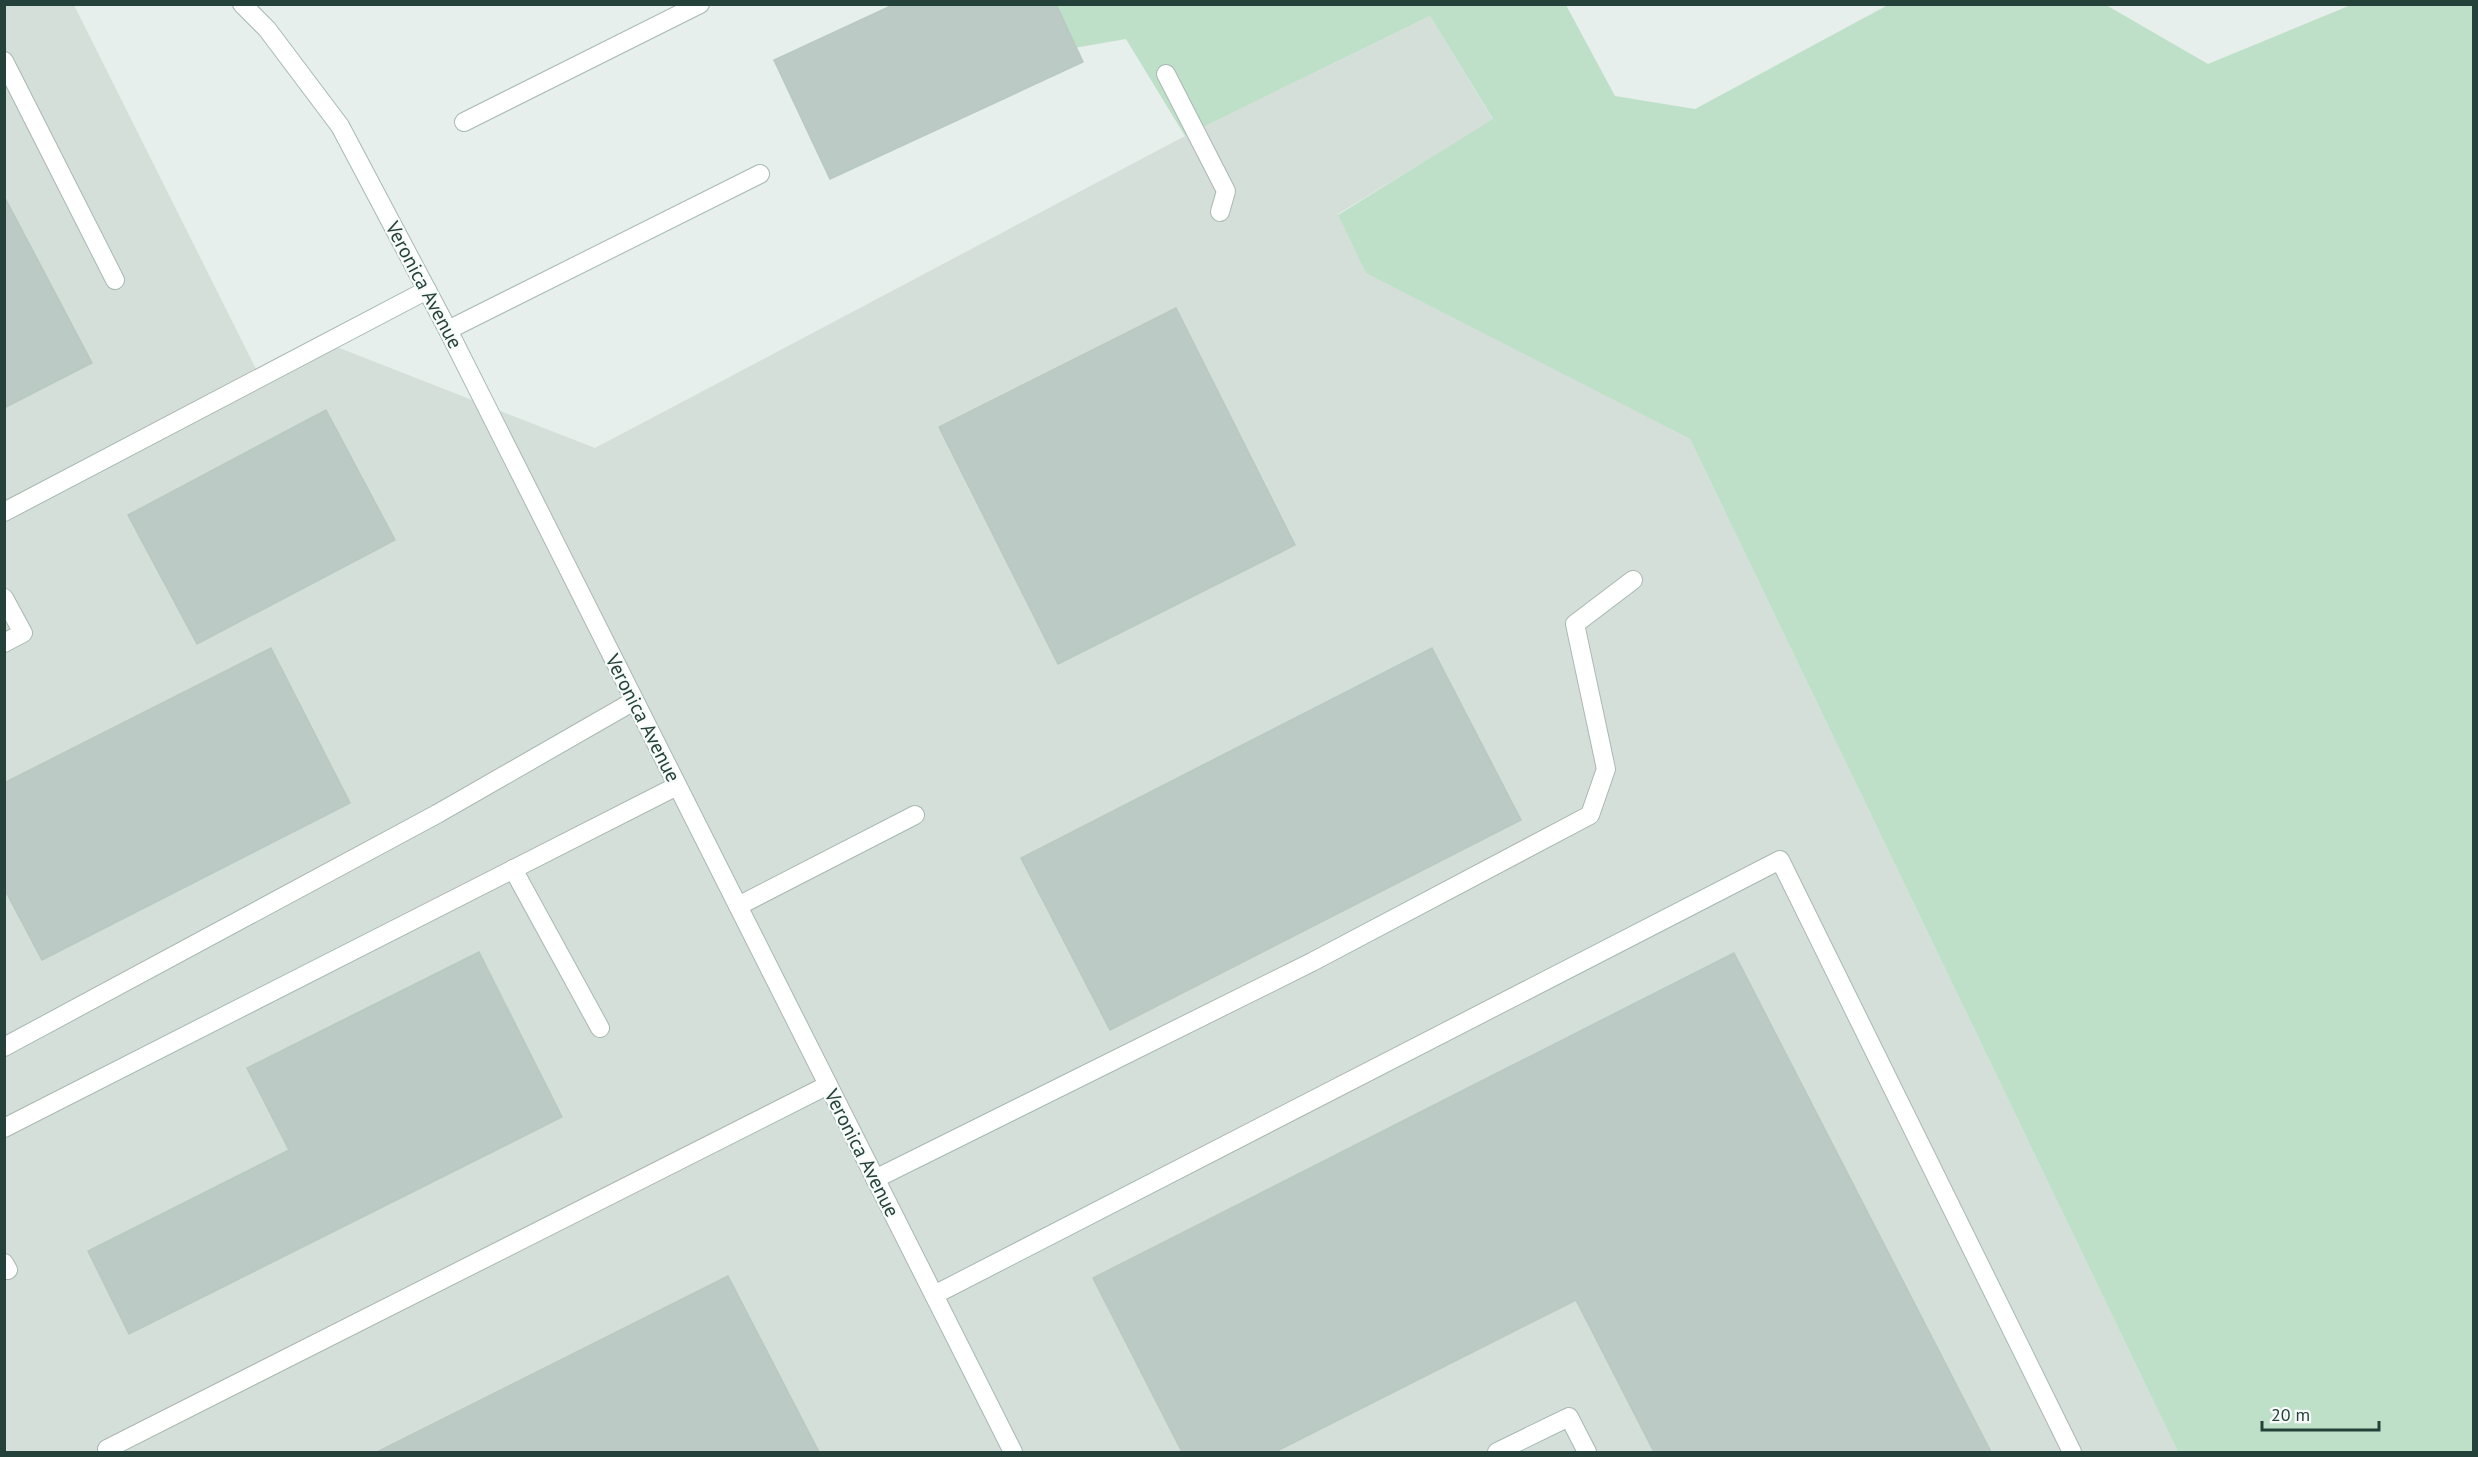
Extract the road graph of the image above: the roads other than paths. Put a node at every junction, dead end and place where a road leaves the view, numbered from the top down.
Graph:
1 (242, 4) edge
2 (700, 4) edge
3 (4, 61) edge
4 (1166, 74) dead end
5 (464, 122) dead end
6 (760, 174) dead end
7 (1220, 212) dead end
8 (115, 280) dead end
9 (427, 290) junction
10 (448, 330) junction
11 (4, 512) edge
12 (1633, 580) dead end
13 (4, 598) edge
14 (4, 643) edge
15 (634, 701) junction
16 (677, 786) junction
17 (915, 815) dead end
18 (513, 869) junction
19 (738, 906) junction
20 (600, 1028) dead end
21 (4, 1047) edge
22 (828, 1085) junction
23 (4, 1128) edge
24 (875, 1179) junction
25 (934, 1295) junction
26 (107, 1449) dead end
27 (1013, 1452) edge
28 (1497, 1452) edge
29 (1587, 1452) edge
30 (2072, 1452) edge

1 - 9 street, Veronica Avenue
2 - 5 street
3 - 8 street
4 - 7 street
6 - 10 street
9 - 10 street, Veronica Avenue
9 - 11 street
10 - 15 street, Veronica Avenue
12 - 24 street
13 - 14 street
15 - 16 street, Veronica Avenue
15 - 21 street
16 - 18 street
16 - 19 street, Veronica Avenue
17 - 19 street
18 - 20 street
18 - 23 street
19 - 22 street, Veronica Avenue
22 - 24 street, Veronica Avenue
22 - 26 street
24 - 25 street, Veronica Avenue
25 - 27 street, Veronica Avenue
25 - 30 street
28 - 29 street

